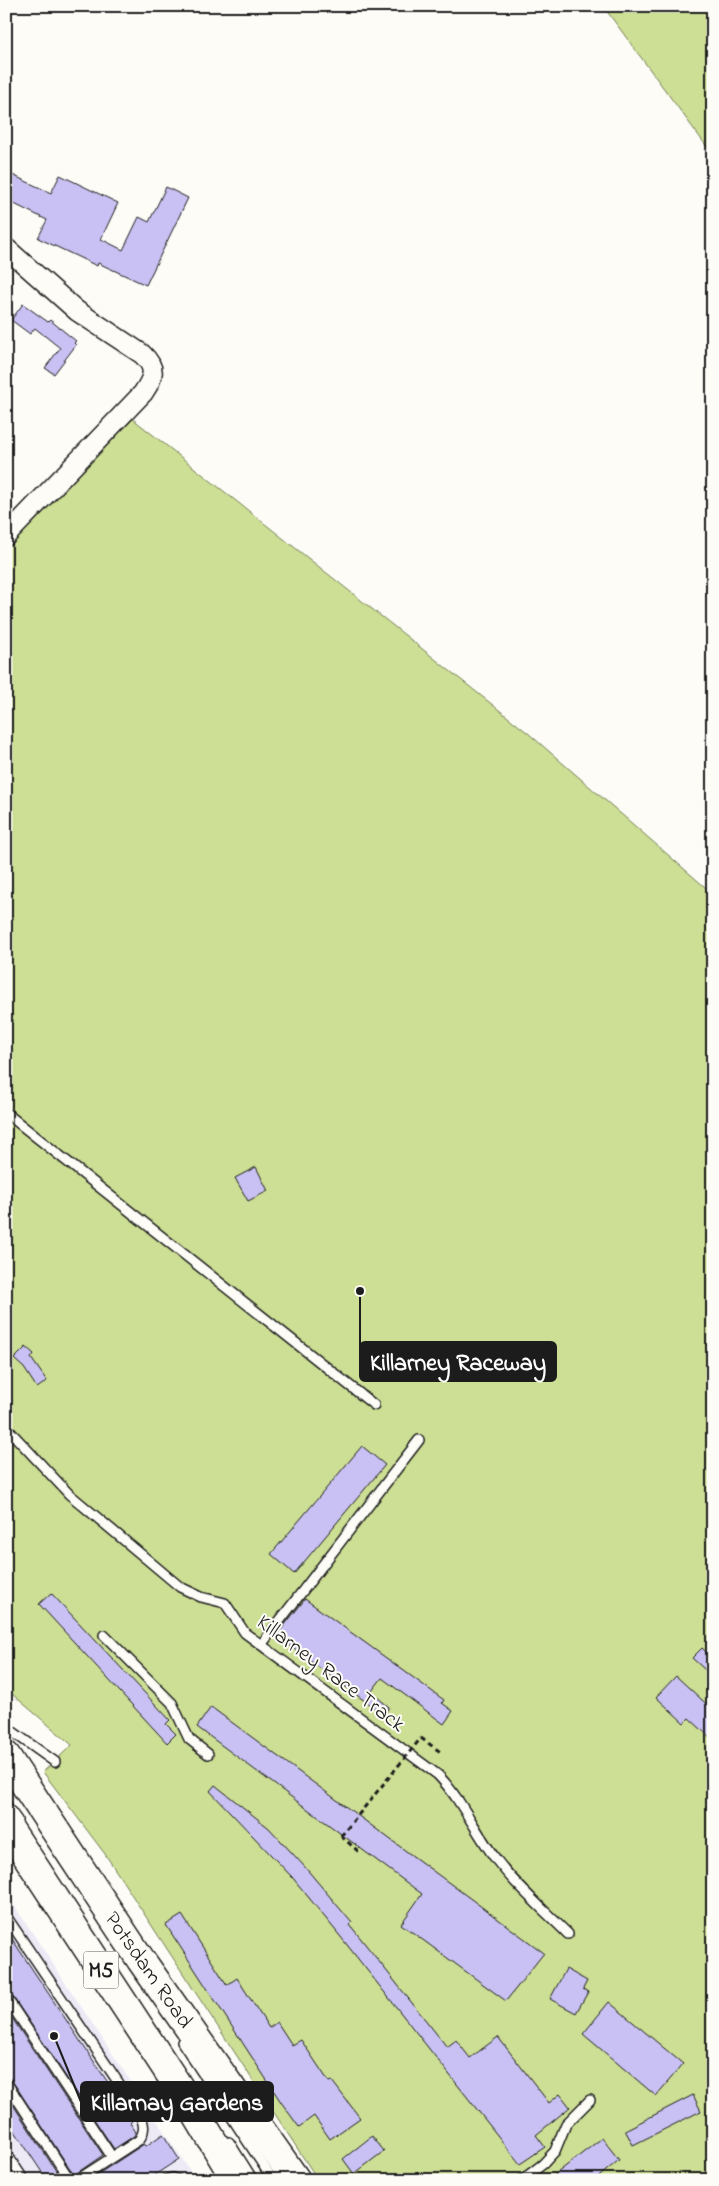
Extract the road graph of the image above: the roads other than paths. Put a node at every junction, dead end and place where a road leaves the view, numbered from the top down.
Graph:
1 (6, 248) edge
2 (6, 536) edge
3 (6, 1113) edge
4 (374, 1405) dead end
5 (6, 1427) edge
6 (420, 1440) dead end
7 (104, 1635) dead end
8 (261, 1645) junction
9 (6, 1727) edge
10 (208, 1754) dead end
11 (6, 1756) edge
12 (55, 1762) dead end
13 (6, 1774) edge
14 (6, 1805) edge
15 (15, 1827) edge
16 (42, 1828) dead end
17 (6, 1916) edge
18 (568, 1934) dead end
19 (6, 1997) edge
20 (175, 2031) dead end
21 (6, 2082) edge
22 (590, 2100) dead end
23 (224, 2134) dead end
24 (112, 2157) junction
25 (6, 2162) edge
26 (18, 2180) edge
27 (70, 2180) edge
28 (77, 2180) edge
29 (165, 2180) edge
30 (178, 2180) edge
31 (236, 2180) edge
32 (253, 2180) edge
33 (274, 2180) edge
34 (296, 2180) edge
35 (522, 2180) edge

1 - 2 street
3 - 4 lane
5 - 8 lane, Killarney Race Track
6 - 8 lane
7 - 10 lane
8 - 18 lane, Killarney Race Track
9 - 12 lane
11 - 34 main road, Potsdam Road / M5
13 - 16 lane
14 - 15 lane
15 - 31 main road, Potsdam Road / M5
17 - 24 lane
19 - 24 lane
20 - 33 lane
21 - 27 lane
22 - 35 lane
23 - 32 lane
24 - 28 lane
25 - 26 street
29 - 30 lane

